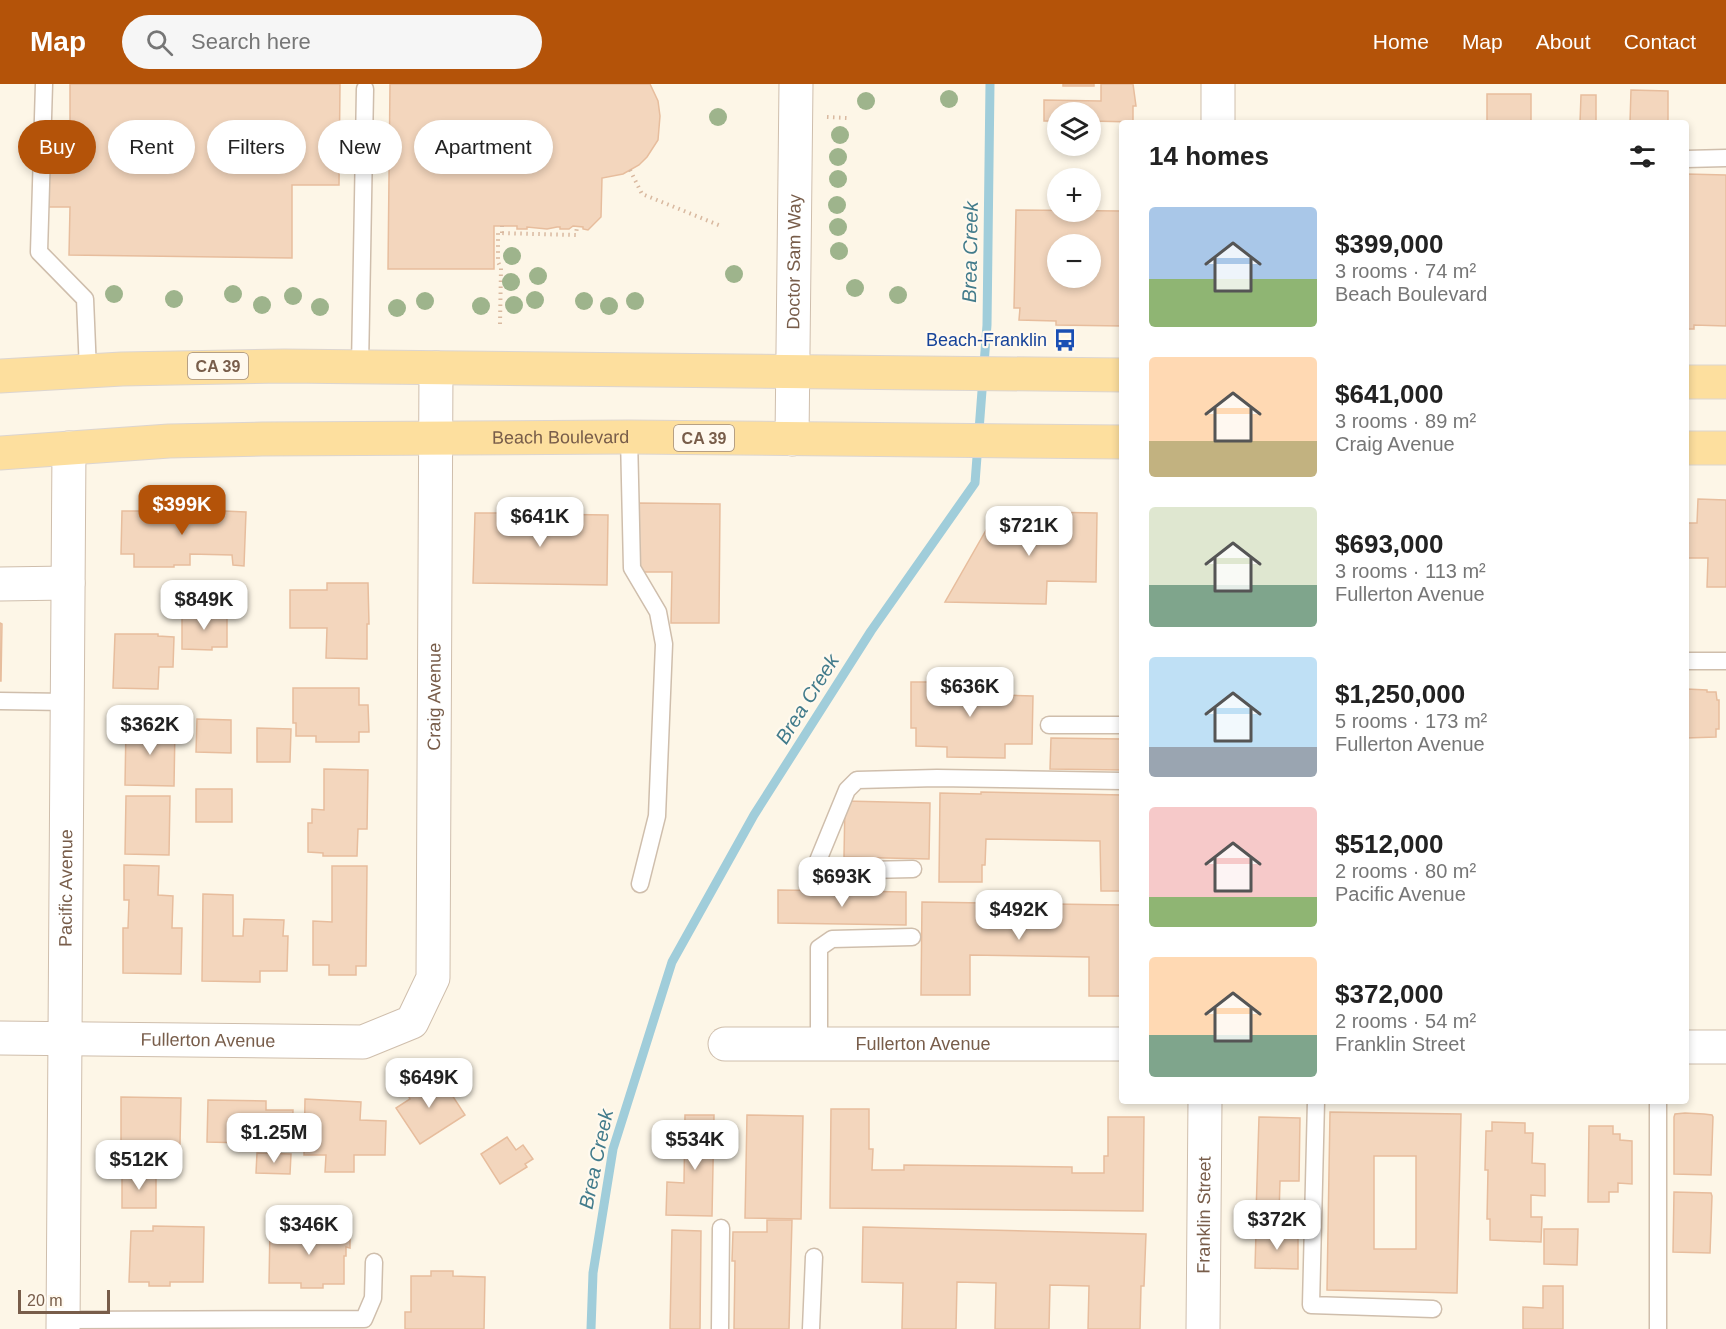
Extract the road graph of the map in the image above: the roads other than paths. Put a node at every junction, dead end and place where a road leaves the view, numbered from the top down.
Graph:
1 (44, 84) edge
2 (796, 84) edge
3 (1218, 84) edge
4 (364, 89) dead end
5 (1218, 120) edge
6 (1726, 158) edge
7 (1689, 159) edge
8 (360, 367) junction
9 (436, 368) junction
10 (88, 371) junction
11 (793, 372) junction
12 (1119, 375) edge
13 (0, 376) edge
14 (1689, 382) edge
15 (1726, 382) edge
16 (435, 437) junction
17 (629, 438) junction
18 (792, 439) junction
19 (1119, 442) edge
20 (69, 448) junction
21 (1689, 448) edge
22 (1726, 448) edge
23 (0, 453) edge
24 (68, 583) junction
25 (0, 584) edge
26 (1689, 661) edge
27 (1726, 661) edge
28 (0, 701) edge
29 (66, 702) junction
30 (1049, 725) dead end
31 (1119, 725) edge
32 (1119, 781) edge
33 (913, 869) dead end
34 (639, 884) dead end
35 (912, 937) dead end
36 (412, 1022) joint
37 (0, 1038) edge
38 (64, 1040) junction
39 (725, 1044) dead end
40 (819, 1044) junction
41 (1119, 1044) edge
42 (1689, 1047) edge
43 (1726, 1047) edge
44 (1205, 1104) edge
45 (1316, 1104) edge
46 (1658, 1104) edge
47 (721, 1228) dead end
48 (814, 1257) dead end
49 (374, 1262) dead end
50 (1433, 1309) dead end
51 (63, 1325) edge
52 (720, 1329) edge
53 (811, 1329) edge
54 (1203, 1329) edge
55 (1658, 1329) edge

1 - 10 lane
2 - 11 street, Doctor Sam Way
3 - 5 street
4 - 8 lane
6 - 7 lane
8 - 9 main road, CA 39
8 - 10 main road, CA 39
9 - 11 main road, CA 39
9 - 16 street, Craig Avenue
10 - 13 main road, CA 39
11 - 12 main road, CA 39
11 - 18 street, Doctor Sam Way
14 - 15 main road
16 - 17 main road, Beach Boulevard / CA 39
16 - 20 main road, Beach Boulevard / CA 39
16 - 36 street, Craig Avenue
17 - 18 main road, Beach Boulevard / CA 39
17 - 34 lane
18 - 19 main road, Beach Boulevard / CA 39
20 - 23 main road, Beach Boulevard / CA 39
20 - 24 street, Pacific Avenue
21 - 22 main road
24 - 25 street
24 - 29 street, Pacific Avenue
26 - 27 lane
28 - 29 lane
29 - 38 street, Pacific Avenue
30 - 31 lane
32 - 33 lane
35 - 40 lane
36 - 38 street, Fullerton Avenue
37 - 38 street, Fullerton Avenue
38 - 51 street, Pacific Avenue
39 - 40 street, Fullerton Avenue
40 - 41 street, Fullerton Avenue
42 - 43 street
44 - 54 street, Franklin Street
45 - 50 lane
46 - 55 lane
47 - 52 lane
48 - 53 lane
49 - 51 lane

